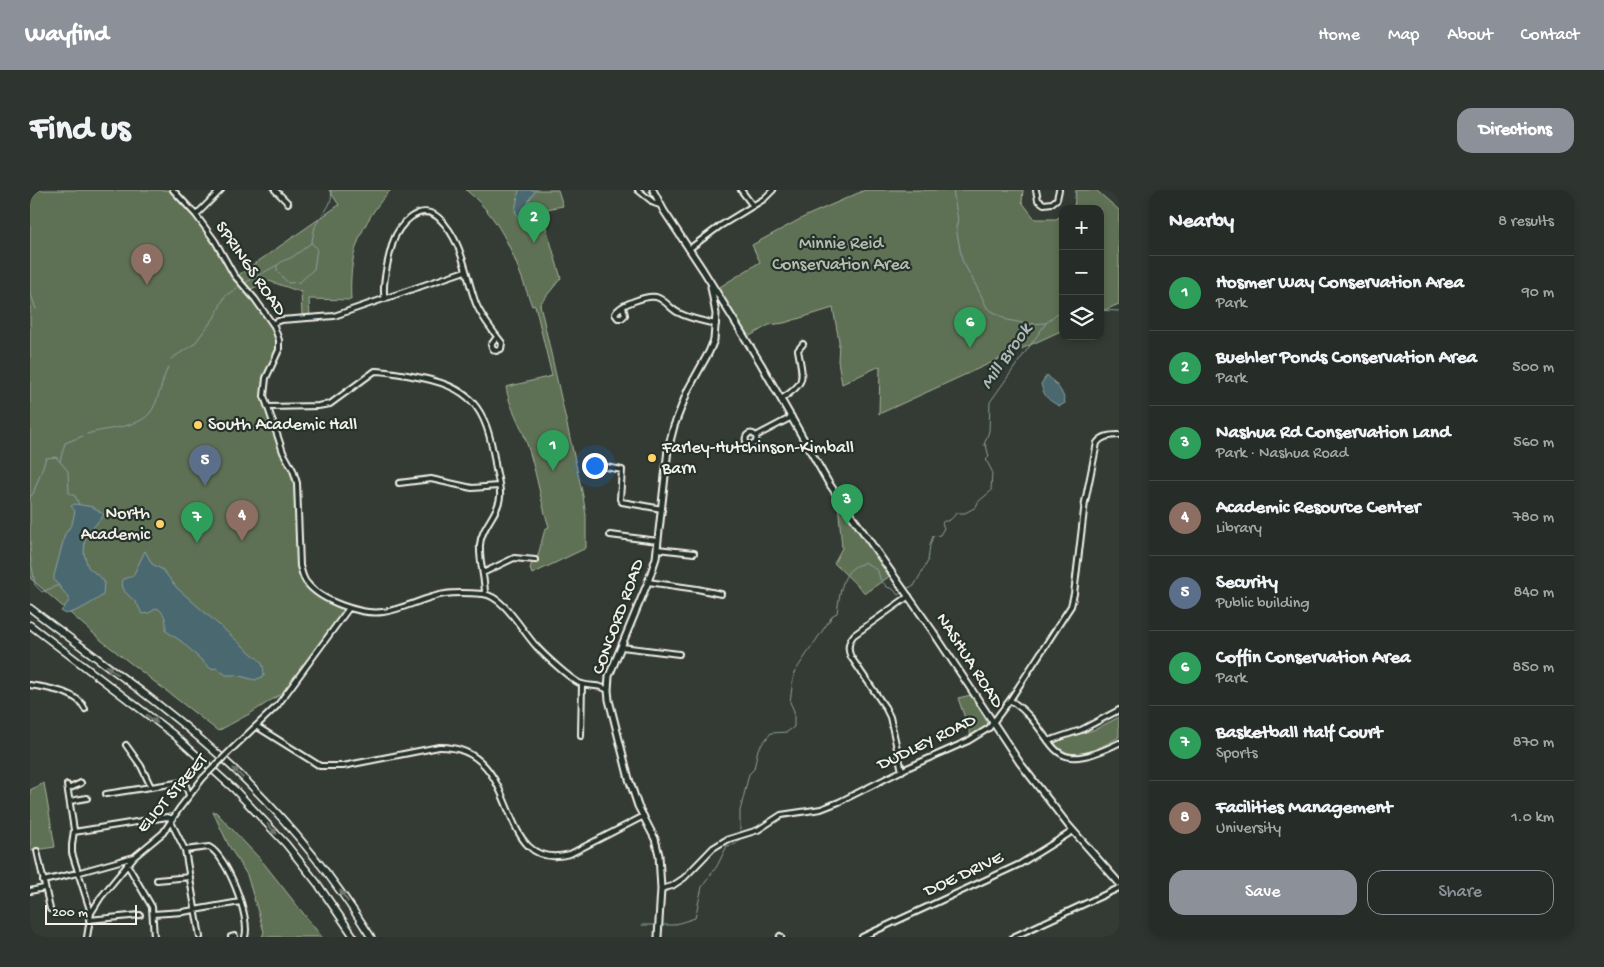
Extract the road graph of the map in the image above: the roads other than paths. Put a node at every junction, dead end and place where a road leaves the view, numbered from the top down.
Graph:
1 (173, 190) edge
2 (222, 190) edge
3 (275, 190) edge
4 (638, 190) edge
5 (653, 190) edge
6 (740, 190) edge
7 (773, 190) edge
8 (1036, 190) edge
9 (1059, 190) edge
10 (288, 203) dead end
11 (660, 204) junction
12 (753, 206) junction
13 (196, 215) junction
14 (689, 249) junction
15 (465, 271) junction
16 (711, 283) junction
17 (385, 299) junction
18 (623, 307) dead end
19 (728, 310) junction
20 (716, 314) junction
21 (272, 323) junction
22 (716, 324) junction
23 (497, 337) dead end
24 (803, 344) dead end
25 (792, 346) dead end
26 (798, 351) junction
27 (781, 398) junction
28 (268, 407) junction
29 (792, 416) junction
30 (1119, 434) edge
31 (756, 436) dead end
32 (606, 467) dead end
33 (399, 483) dead end
34 (498, 486) junction
35 (662, 509) junction
36 (610, 535) dead end
37 (658, 541) junction
38 (657, 549) junction
39 (694, 553) dead end
40 (535, 560) dead end
41 (483, 573) junction
42 (648, 582) junction
43 (485, 594) junction
44 (721, 594) dead end
45 (909, 596) junction
46 (30, 608) edge
47 (349, 608) junction
48 (30, 626) edge
49 (622, 647) junction
50 (679, 654) dead end
51 (582, 684) junction
52 (30, 685) edge
53 (608, 690) junction
54 (1010, 700) junction
55 (84, 709) dead end
56 (1119, 710) edge
57 (994, 724) junction
58 (256, 726) junction
59 (581, 736) dead end
60 (1048, 740) junction
61 (1119, 743) edge
62 (126, 745) dead end
63 (902, 771) junction
64 (81, 783) dead end
65 (151, 787) junction
66 (106, 794) dead end
67 (189, 795) junction
68 (86, 798) dead end
69 (70, 801) junction
70 (644, 816) junction
71 (172, 820) junction
72 (1073, 831) junction
73 (74, 832) junction
74 (185, 850) junction
75 (37, 851) dead end
76 (134, 857) junction
77 (127, 864) junction
78 (78, 873) junction
79 (190, 877) junction
80 (157, 880) dead end
81 (43, 881) junction
82 (1119, 883) edge
83 (44, 888) junction
84 (1119, 888) edge
85 (661, 889) junction
86 (30, 891) edge
87 (240, 902) junction
88 (50, 909) dead end
89 (195, 910) junction
90 (91, 913) junction
91 (153, 914) junction
92 (140, 915) dead end
93 (89, 920) junction
94 (87, 937) edge
95 (154, 937) edge
96 (200, 937) edge
97 (245, 937) edge
98 (354, 937) edge
99 (371, 937) edge
100 (658, 937) edge
101 (862, 937) edge
102 (1013, 937) edge

1 - 13 street, SPRINGS ROAD
2 - 13 street
3 - 10 street
4 - 11 street
5 - 11 main road, NASHUA ROAD
6 - 12 street
7 - 12 street
8 - 9 street
11 - 14 main road, NASHUA ROAD
12 - 14 street
13 - 21 street, SPRINGS ROAD
14 - 16 main road, NASHUA ROAD
15 - 17 street
15 - 17 street
15 - 23 street
16 - 19 main road, NASHUA ROAD
16 - 20 main road, CONCORD ROAD
17 - 21 street
18 - 22 street
19 - 20 main road
19 - 27 main road, NASHUA ROAD
20 - 22 main road, CONCORD ROAD
21 - 28 street, SPRINGS ROAD
22 - 35 main road, CONCORD ROAD
24 - 26 street
25 - 26 street
26 - 27 street
27 - 29 main road, NASHUA ROAD
28 - 34 street
28 - 47 street, SPRINGS ROAD
29 - 31 street
29 - 45 main road, NASHUA ROAD
30 - 54 street, DUDLEY ROAD
32 - 35 street
33 - 34 street
34 - 41 street
35 - 37 main road, CONCORD ROAD
36 - 37 street
37 - 38 main road, CONCORD ROAD
38 - 39 street
38 - 42 main road, CONCORD ROAD
40 - 41 street
41 - 43 street
42 - 44 street
42 - 49 main road, CONCORD ROAD
43 - 47 street, SPRINGS ROAD
43 - 51 street
45 - 57 main road, NASHUA ROAD
45 - 63 street
99 -> 46 highway
47 - 58 street, ELIOT STREET
48 -> 98 highway
49 - 50 street
49 - 53 main road, CONCORD ROAD
51 - 53 street
51 - 59 street
52 - 55 street
53 - 70 main road, CONCORD ROAD
54 - 57 street, DUDLEY ROAD
54 - 60 street
56 - 60 street
57 - 63 street, DUDLEY ROAD
57 - 72 main road, NASHUA ROAD
58 - 67 street, ELIOT STREET, bridge
58 - 70 street
60 - 61 street
62 - 65 street
63 - 85 street, DUDLEY ROAD
64 - 69 street
65 - 66 street
65 - 67 street
67 - 71 street, ELIOT STREET
68 - 69 street
69 - 73 street
70 - 85 main road, CONCORD ROAD
71 - 73 street
71 - 74 street
71 - 76 street, ELIOT STREET
72 - 82 main road, NASHUA ROAD
72 - 101 street, DOE DRIVE
73 - 78 street
74 - 79 street
74 - 87 street
75 - 81 street
76 - 77 street, ELIOT STREET
76 - 78 street
77 - 90 street, ELIOT STREET
77 - 91 street
78 - 81 street
78 - 90 street
79 - 80 street
79 - 89 street
81 - 83 street
83 - 86 street
83 - 88 street
84 - 102 street
85 - 100 main road, CONCORD ROAD
87 - 89 street
87 - 97 street
89 - 91 street
89 - 96 street
90 - 93 street, ELIOT STREET
91 - 95 street
92 - 93 street
93 - 94 street, ELIOT STREET

